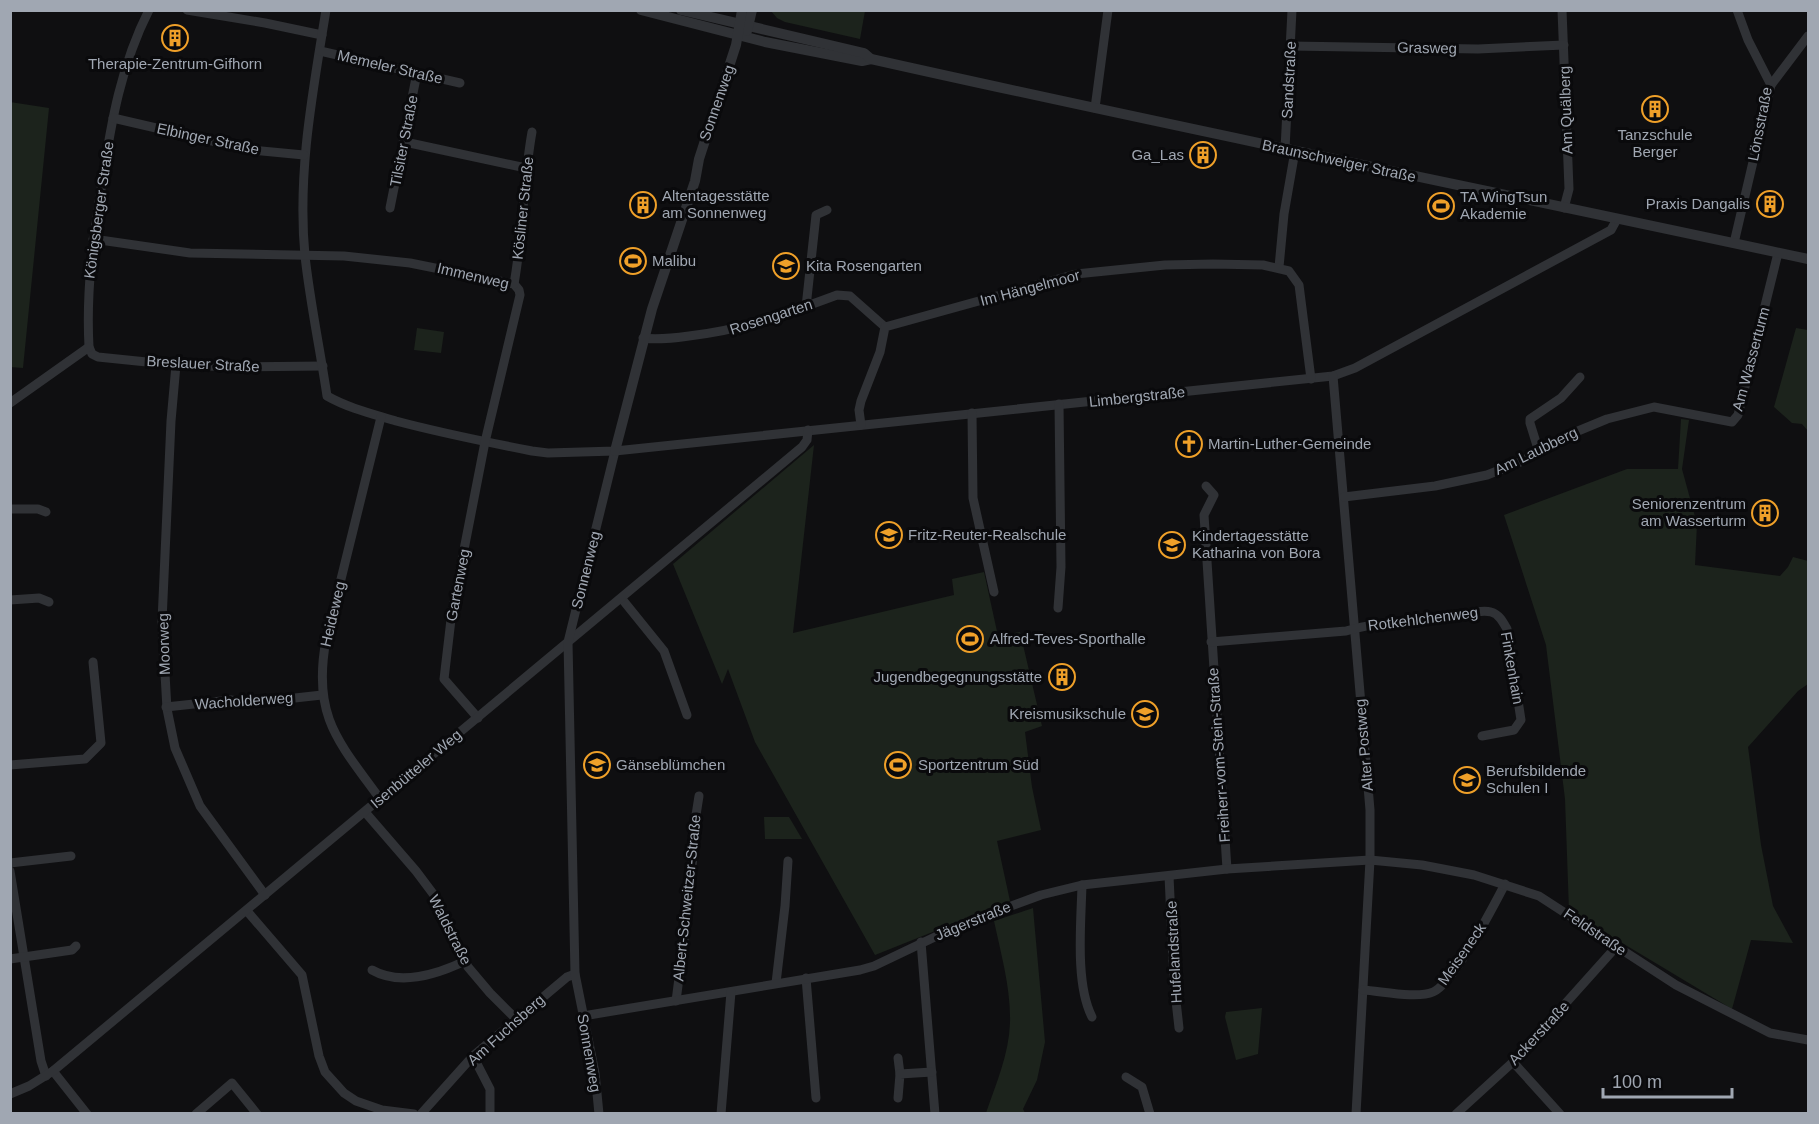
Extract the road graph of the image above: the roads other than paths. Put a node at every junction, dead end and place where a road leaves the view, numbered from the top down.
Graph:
1 (149, 10) edge
2 (187, 10) edge
3 (326, 10) edge
4 (641, 10) edge
5 (681, 10) edge
6 (742, 10) edge
7 (752, 10) edge
8 (1108, 10) edge
9 (1292, 10) edge
10 (1562, 10) edge
11 (1737, 10) edge
12 (659, 13) edge
13 (741, 33) junction
14 (322, 35) junction
15 (1809, 36) edge
16 (1564, 45) junction
17 (1290, 46) junction
18 (320, 51) junction
19 (417, 74) junction
20 (460, 83) dead end
21 (1771, 85) junction
22 (1095, 108) junction
23 (113, 118) junction
24 (532, 132) dead end
25 (405, 142) junction
26 (1291, 154) junction
27 (304, 155) junction
28 (526, 168) junction
29 (390, 208) dead end
30 (1564, 208) junction
31 (827, 210) dead end
32 (1617, 219) junction
33 (93, 239) junction
34 (1734, 243) junction
35 (1778, 253) junction
36 (305, 256) junction
37 (1809, 259) edge
38 (1279, 267) junction
39 (514, 284) junction
40 (806, 306) junction
41 (885, 327) junction
42 (643, 338) junction
43 (89, 347) junction
44 (176, 365) junction
45 (323, 366) junction
46 (1333, 376) junction
47 (1580, 376) dead end
48 (1311, 379) junction
49 (10, 403) edge
50 (1059, 404) junction
51 (1654, 407) joint
52 (972, 413) junction
53 (381, 417) junction
54 (861, 425) junction
55 (808, 430) junction
56 (485, 442) junction
57 (615, 451) junction
58 (1539, 452) junction
59 (1206, 486) dead end
60 (1344, 497) junction
61 (10, 509) edge
62 (46, 512) dead end
63 (994, 592) dead end
64 (622, 599) junction
65 (10, 600) edge
66 (49, 602) dead end
67 (1058, 608) dead end
68 (1492, 612) joint
69 (1354, 628) junction
70 (568, 642) junction
71 (1211, 642) junction
72 (93, 662) dead end
73 (322, 695) junction
74 (166, 707) junction
75 (687, 715) dead end
76 (478, 718) junction
77 (1482, 736) dead end
78 (10, 765) edge
79 (699, 796) dead end
80 (380, 799) junction
81 (365, 812) junction
82 (71, 856) dead end
83 (1370, 860) junction
84 (788, 861) dead end
85 (10, 863) edge
86 (1227, 869) junction
87 (10, 872) edge
88 (1169, 876) junction
89 (1505, 884) junction
90 (1082, 885) junction
91 (265, 895) junction
92 (247, 911) junction
93 (921, 942) junction
94 (76, 946) dead end
95 (1616, 947) junction
96 (23, 957) junction
97 (10, 959) edge
98 (465, 960) junction
99 (372, 970) dead end
100 (575, 974) junction
101 (806, 978) junction
102 (776, 983) junction
103 (1364, 990) junction
104 (731, 993) junction
105 (676, 1001) junction
106 (583, 1016) junction
107 (1092, 1017) dead end
108 (516, 1018) junction
109 (1179, 1028) dead end
110 (1809, 1040) edge
111 (473, 1056) junction
112 (898, 1058) dead end
113 (1513, 1062) junction
114 (932, 1072) junction
115 (50, 1074) junction
116 (900, 1074) junction
117 (1126, 1077) dead end
118 (10, 1094) edge
119 (816, 1098) dead end
120 (898, 1098) dead end
121 (87, 1113) edge
122 (196, 1113) edge
123 (257, 1113) edge
124 (414, 1113) edge
125 (421, 1113) edge
126 (490, 1113) edge
127 (599, 1113) edge
128 (721, 1113) edge
129 (935, 1113) edge
130 (1150, 1113) edge
131 (1356, 1113) edge
132 (1456, 1113) edge
133 (1560, 1113) edge

1 - 23 street, Königsberger Straße
2 - 14 street
3 - 14 street
4 - 12 street, Braunschweiger Straße
5 - 13 street, Braunschweiger Straße
6 - 13 street
7 - 13 street
8 - 22 street
9 - 17 street, Sandstraße
10 - 16 street, Am Quälberg
11 - 21 street, Lönsstraße
12 - 13 street, Braunschweiger Straße
13 - 22 street, Braunschweiger Straße
13 - 42 street, Sonnenweg
14 - 18 street
15 - 21 street
16 - 17 street, Grasweg
16 - 30 street, Am Quälberg
17 - 26 street, Sandstraße
18 - 19 street, Memeler Straße
18 - 27 street
19 - 20 street, Memeler Straße
19 - 25 street, Tilsiter Straße
21 - 34 street, Lönsstraße
22 - 26 street, Braunschweiger Straße
23 - 27 street, Elbinger Straße
23 - 33 street, Königsberger Straße
24 - 28 street, Kösliner Straße
25 - 28 street
25 - 29 street, Tilsiter Straße
26 - 30 street, Braunschweiger Straße
26 - 38 street
27 - 36 street
28 - 39 street, Kösliner Straße
30 - 32 street, Braunschweiger Straße
31 - 40 street
32 - 34 street, Braunschweiger Straße
32 - 46 street, Limbergstraße
33 - 36 street, Immenweg
33 - 43 street, Königsberger Straße
34 - 35 street, Braunschweiger Straße
35 - 37 street, Braunschweiger Straße
35 - 51 street, Am Wasserturm
36 - 39 street, Immenweg
36 - 45 street
38 - 41 street, Im Hängelmoor
38 - 48 street
39 - 56 street, Immenweg
40 - 41 street, Rosengarten
40 - 42 street, Rosengarten
41 - 54 street
42 - 57 street, Sonnenweg
43 - 44 street, Breslauer Straße
43 - 49 street
44 - 45 street, Breslauer Straße
44 - 74 street, Moorweg
45 - 53 street, Limbergstraße
46 - 48 street, Limbergstraße
46 - 60 street, Alter Postweg
47 - 58 street
48 - 50 street, Limbergstraße
50 - 52 street, Limbergstraße
50 - 67 street
51 - 58 street, Am Laubberg
52 - 54 street, Limbergstraße
52 - 63 street
53 - 56 street, Limbergstraße
53 - 73 street, Heideweg
54 - 55 street, Limbergstraße
55 - 57 street, Limbergstraße
55 - 64 street, Isenbütteler Weg
56 - 57 street, Limbergstraße
56 - 76 street, Gartenweg
57 - 70 street, Sonnenweg
58 - 60 street, Am Laubberg
59 - 71 street, Freiherr-vom-Stein-Straße
60 - 69 street, Alter Postweg
61 - 62 street
64 - 70 street, Isenbütteler Weg
64 - 75 street
65 - 66 street
68 - 69 street, Rotkehlchenweg
68 - 77 street, Finkenhain
69 - 71 street
69 - 83 street, Alter Postweg
70 - 76 street, Isenbütteler Weg
70 - 100 street, Sonnenweg
71 - 86 street, Freiherr-vom-Stein-Straße
72 - 78 street
73 - 74 street, Wacholderweg
73 - 80 street, Heideweg
74 - 91 street, Moorweg
76 - 80 street, Isenbütteler Weg
79 - 105 street, Albert-Schweitzer-Straße
80 - 81 street, Isenbütteler Weg
81 - 91 street, Isenbütteler Weg
81 - 98 street, Waldstraße
82 - 85 street
83 - 86 street, Jägerstraße
83 - 89 street, Feldstraße
83 - 103 street, Alter Postweg
84 - 102 street
86 - 88 street, Jägerstraße
87 - 96 street
88 - 90 street, Jägerstraße
88 - 109 street, Hufelandstraße
89 - 95 street, Feldstraße
89 - 103 street, Meiseneck
90 - 93 street, Jägerstraße
90 - 107 street
91 - 92 street, Isenbütteler Weg
92 - 115 street, Isenbütteler Weg
92 - 124 street
93 - 101 street, Jägerstraße
93 - 114 street
94 - 96 street
95 - 110 street, Feldstraße
95 - 113 street, Ackerstraße
96 - 97 street
96 - 115 street
98 - 99 street
98 - 108 street, Waldstraße
100 - 106 street, Sonnenweg
100 - 108 street, Am Fuchsberg
101 - 102 street, Jägerstraße
101 - 119 street
102 - 104 street, Jägerstraße
103 - 131 street, Alter Postweg
104 - 105 street, Jägerstraße
104 - 128 street
105 - 106 street, Jägerstraße
106 - 127 street, Sonnenweg
108 - 111 street, Am Fuchsberg
111 - 125 street, Am Fuchsberg
111 - 126 street
112 - 116 street
113 - 132 street, Ackerstraße
113 - 133 street
114 - 116 street
114 - 129 street
115 - 118 street, Isenbütteler Weg
115 - 121 street
116 - 120 street
117 - 130 street
122 - 123 street

